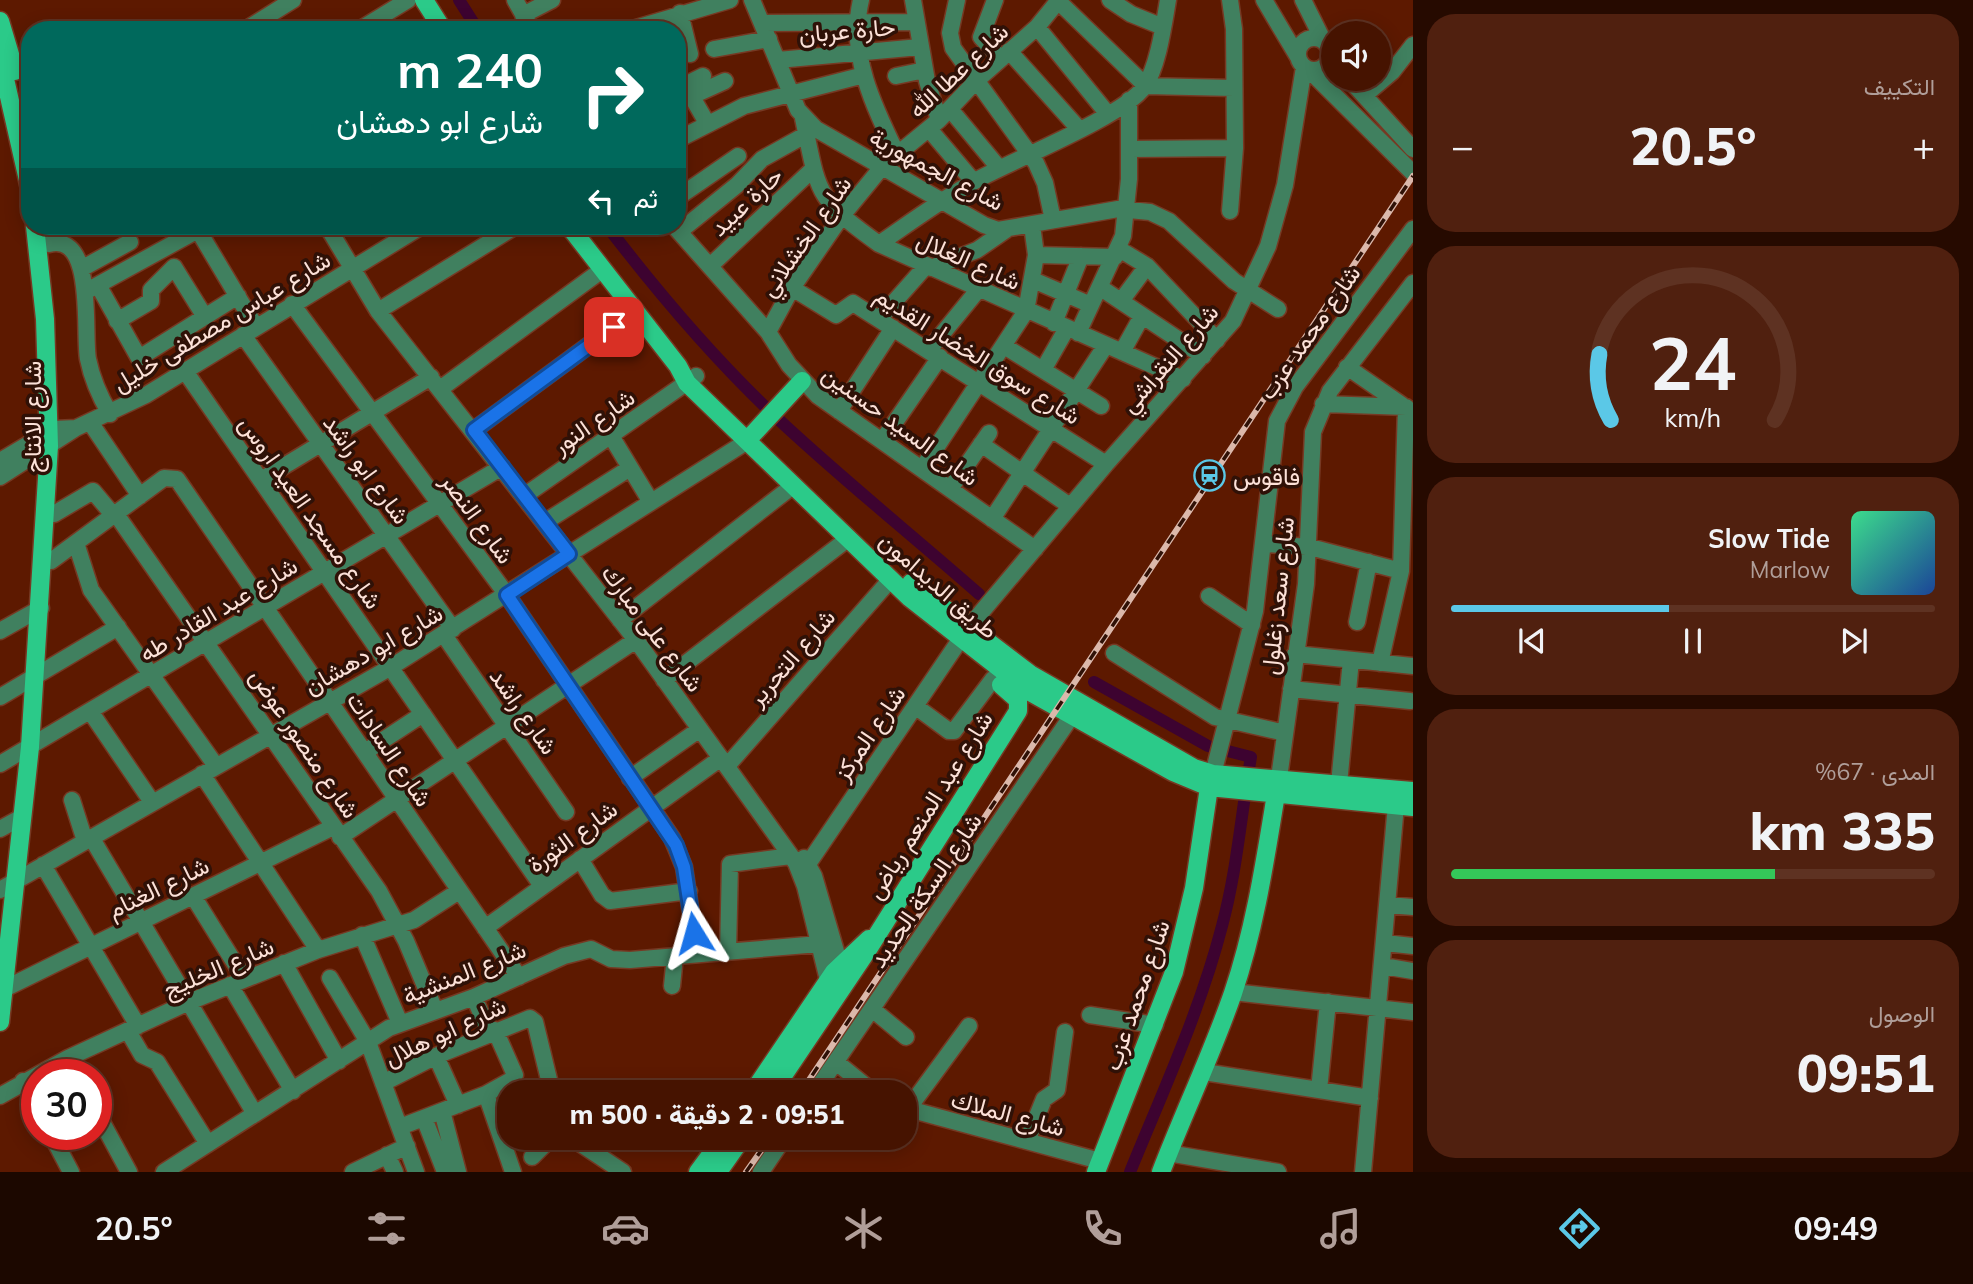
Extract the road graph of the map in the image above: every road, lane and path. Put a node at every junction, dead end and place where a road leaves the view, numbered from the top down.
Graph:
1 (293, 0) edge
2 (408, 0) edge
3 (424, 0) edge
4 (515, 0) edge
5 (552, 0) edge
6 (730, 0) edge
7 (752, 0) edge
8 (861, 0) edge
9 (913, 0) edge
10 (957, 0) edge
11 (995, 0) edge
12 (1110, 0) edge
13 (1168, 0) edge
14 (1230, 0) edge
15 (1264, 0) edge
16 (1303, 0) edge
17 (1059, 1) edge
18 (680, 13) junction
19 (523, 15) junction
20 (0, 21) edge
21 (259, 21) edge
22 (374, 21) edge
23 (437, 21) edge
24 (527, 21) edge
25 (656, 21) edge
26 (682, 21) edge
27 (856, 22) junction
28 (1037, 26) junction
29 (1163, 27) junction
30 (766, 31) junction
31 (950, 33) junction
32 (1321, 33) edge
33 (918, 34) junction
34 (686, 38) edge
35 (1321, 45) edge
36 (1413, 45) edge
37 (714, 49) dead end
38 (858, 51) junction
39 (690, 54) dead end
40 (1005, 55) junction
41 (0, 57) edge
42 (778, 60) junction
43 (1304, 64) junction
44 (1321, 66) edge
45 (925, 70) junction
46 (864, 75) junction
47 (703, 76) dead end
48 (896, 76) dead end
49 (725, 81) dead end
50 (976, 81) junction
51 (1146, 86) junction
52 (1234, 88) junction
53 (686, 89) edge
54 (686, 90) edge
55 (1361, 91) edge
56 (686, 92) edge
57 (791, 92) junction
58 (1365, 95) junction
59 (21, 99) edge
60 (1129, 100) junction
61 (1107, 113) junction
62 (939, 119) junction
63 (707, 123) junction
64 (805, 126) junction
65 (1079, 129) junction
66 (686, 134) edge
67 (1411, 141) edge
68 (1235, 148) junction
69 (21, 149) edge
70 (1130, 149) junction
71 (1031, 153) junction
72 (898, 155) junction
73 (738, 156) dead end
74 (882, 167) junction
75 (999, 168) junction
76 (813, 169) junction
77 (1413, 173) edge
78 (974, 181) junction
79 (686, 192) edge
80 (942, 201) junction
81 (1128, 209) junction
82 (1230, 211) dead end
83 (841, 217) junction
84 (1053, 220) junction
85 (686, 222) edge
86 (1032, 225) junction
87 (1413, 229) edge
88 (1006, 230) junction
89 (36, 235) edge
90 (47, 235) edge
91 (189, 235) edge
92 (201, 235) edge
93 (332, 235) edge
94 (407, 235) edge
95 (501, 235) edge
96 (576, 235) edge
97 (682, 235) edge
98 (130, 243) dead end
99 (879, 244) junction
100 (1117, 253) junction
101 (1036, 255) junction
102 (1082, 256) junction
103 (710, 266) junction
104 (1147, 266) junction
105 (928, 267) junction
106 (80, 269) junction
107 (351, 270) junction
108 (601, 270) junction
109 (1033, 280) junction
110 (1413, 283) edge
111 (92, 288) junction
112 (792, 288) junction
113 (1101, 288) junction
114 (978, 289) junction
115 (1249, 292) junction
116 (1066, 294) junction
117 (238, 296) junction
118 (1121, 301) junction
119 (292, 304) junction
120 (1091, 305) junction
121 (1278, 309) dead end
122 (378, 311) junction
123 (1026, 311) junction
124 (634, 312) junction
125 (1142, 316) junction
126 (205, 317) junction
127 (117, 321) junction
128 (886, 324) junction
129 (1066, 328) junction
130 (250, 331) junction
131 (768, 332) junction
132 (1217, 340) junction
133 (1106, 345) junction
134 (1004, 346) junction
135 (1122, 352) junction
136 (934, 353) junction
137 (1203, 356) junction
138 (1347, 367) junction
139 (1043, 370) junction
140 (185, 371) junction
141 (687, 375) junction
142 (1183, 379) junction
143 (802, 381) junction
144 (980, 382) junction
145 (436, 383) junction
146 (1076, 391) junction
147 (1323, 404) junction
148 (1101, 406) dead end
149 (1410, 409) edge
150 (839, 411) junction
151 (372, 413) junction
152 (110, 414) junction
153 (1051, 429) junction
154 (474, 430) junction
155 (64, 432) junction
156 (753, 434) junction
157 (611, 436) junction
158 (882, 440) junction
159 (321, 444) junction
160 (0, 461) edge
161 (1106, 464) junction
162 (502, 467) junction
163 (631, 468) junction
164 (922, 469) junction
165 (1022, 473) junction
166 (0, 477) edge
167 (261, 480) junction
168 (794, 485) junction
169 (950, 489) junction
170 (140, 496) junction
171 (524, 496) junction
172 (651, 502) junction
173 (439, 504) junction
174 (1070, 506) junction
175 (54, 514) junction
176 (115, 515) junction
177 (992, 519) junction
178 (545, 522) junction
179 (386, 535) junction
180 (849, 538) junction
181 (76, 543) junction
182 (1265, 544) junction
183 (1310, 547) junction
184 (1035, 549) junction
185 (569, 554) junction
186 (51, 561) junction
187 (1369, 562) junction
188 (1401, 571) junction
189 (325, 572) junction
190 (891, 579) junction
191 (1405, 592) edge
192 (914, 594) junction
193 (507, 595) junction
194 (1209, 596) dead end
195 (267, 606) junction
196 (41, 608) junction
197 (620, 620) junction
198 (1357, 622) dead end
199 (1252, 625) junction
200 (118, 627) junction
201 (0, 631) edge
202 (449, 632) junction
203 (961, 638) junction
204 (636, 640) junction
205 (208, 641) junction
206 (1114, 653) dead end
207 (1295, 654) junction
208 (1351, 660) junction
209 (1380, 663) junction
210 (1413, 666) edge
211 (391, 667) junction
212 (151, 675) junction
213 (35, 677) junction
214 (993, 678) junction
215 (664, 680) junction
216 (568, 685) junction
217 (1291, 689) junction
218 (1348, 695) junction
219 (0, 697) edge
220 (331, 700) junction
221 (1410, 701) dead end
222 (915, 706) junction
223 (90, 711) junction
224 (423, 714) junction
225 (1073, 714) junction
226 (507, 726) junction
227 (1225, 726) junction
228 (700, 729) junction
229 (1285, 733) junction
230 (272, 734) junction
231 (1134, 742) junction
232 (30, 747) junction
233 (365, 752) junction
234 (455, 760) junction
235 (724, 762) junction
236 (0, 764) edge
237 (209, 770) junction
238 (1217, 777) junction
239 (630, 778) junction
240 (1339, 784) junction
241 (1270, 785) junction
242 (1413, 791) edge
243 (397, 799) junction
244 (72, 800) dead end
245 (152, 802) junction
246 (1404, 806) edge
247 (650, 808) junction
248 (566, 813) dead end
249 (22, 817) junction
250 (767, 822) junction
251 (0, 829) edge
252 (337, 832) junction
253 (88, 839) junction
254 (791, 856) junction
255 (580, 859) junction
256 (260, 863) junction
257 (808, 864) junction
258 (43, 865) junction
259 (7, 885) edge
260 (542, 886) junction
261 (459, 891) junction
262 (689, 891) junction
263 (193, 895) junction
264 (1388, 905) junction
265 (1413, 907) edge
266 (141, 921) junction
267 (399, 925) junction
268 (485, 928) junction
269 (362, 935) junction
270 (1385, 943) junction
271 (819, 944) junction
272 (1413, 946) edge
273 (90, 947) junction
274 (318, 950) junction
275 (728, 951) junction
276 (697, 954) junction
277 (675, 956) junction
278 (284, 963) junction
279 (1383, 966) junction
280 (845, 970) junction
281 (1413, 971) edge
282 (519, 977) junction
283 (330, 978) dead end
284 (237, 982) junction
285 (671, 986) dead end
286 (833, 986) junction
287 (4, 989) junction
288 (1233, 992) junction
289 (474, 997) junction
290 (1328, 1002) junction
291 (189, 1003) junction
292 (1379, 1007) junction
293 (872, 1009) junction
294 (435, 1010) junction
295 (1413, 1012) edge
296 (1090, 1015) dead end
297 (0, 1022) edge
298 (400, 1023) junction
299 (1155, 1025) junction
300 (969, 1026) dead end
301 (133, 1028) junction
302 (492, 1031) junction
303 (1065, 1032) dead end
304 (906, 1037) dead end
305 (368, 1042) junction
306 (436, 1056) junction
307 (68, 1058) edge
308 (339, 1061) junction
309 (836, 1062) junction
310 (1204, 1072) junction
311 (549, 1080) edge
312 (762, 1080) edge
313 (779, 1080) edge
314 (824, 1080) edge
315 (858, 1080) edge
316 (21, 1082) edge
317 (383, 1083) junction
318 (1319, 1090) junction
319 (293, 1091) junction
320 (486, 1094) junction
321 (917, 1094) edge
322 (0, 1096) edge
323 (1370, 1098) junction
324 (450, 1108) junction
325 (917, 1111) edge
326 (256, 1114) junction
327 (424, 1118) junction
328 (400, 1127) junction
329 (112, 1141) edge
330 (1027, 1141) junction
331 (208, 1144) junction
332 (407, 1146) junction
333 (59, 1150) edge
334 (540, 1150) edge
335 (590, 1150) edge
336 (721, 1150) edge
337 (726, 1150) edge
338 (776, 1150) edge
339 (1168, 1153) junction
340 (387, 1155) junction
341 (533, 1157) dead end
342 (1098, 1167) edge
343 (71, 1172) edge
344 (129, 1172) edge
345 (164, 1172) edge
346 (353, 1172) edge
347 (395, 1172) edge
348 (416, 1172) edge
349 (445, 1172) edge
350 (458, 1172) edge
351 (513, 1172) edge
352 (623, 1172) edge
353 (698, 1172) edge
354 (718, 1172) edge
355 (761, 1172) edge
356 (1161, 1172) edge
357 (1278, 1172) edge
358 (1363, 1172) edge

1 - 21 street
2 - 22 street
3 - 23 main road
4 - 19 street
5 - 19 street
6 - 18 street
7 - 30 street
8 - 27 street
9 - 33 street
10 - 31 street
11 - 40 street
12 - 29 street
13 - 29 street
14 - 52 street
15 - 43 street
16 - 32 street
17 - 28 street, شارع عطا الله
17 - 51 street
18 - 25 street
18 - 26 street
19 - 24 street
20 - 59 main road
27 - 30 street
27 - 33 street
27 - 38 street
28 - 40 street, شارع عطا الله
28 - 61 street
29 - 51 street
30 - 37 street
30 - 42 street
31 - 33 street
31 - 50 street
33 - 38 street, حارة عربان
33 - 45 street
34 - 39 street
35 - 43 street
36 - 58 street
38 - 42 street, حارة عربان
38 - 46 street
40 - 50 street, شارع عطا الله
40 - 65 street
41 - 69 main road
42 - 57 street
43 - 44 street
43 - 77 street
43 - 115 street, شارع النقراشي
45 - 48 street
45 - 62 street
46 - 57 street
46 - 72 street
47 - 53 street
49 - 54 street
50 - 62 street, شارع عطا الله
50 - 71 street
51 - 52 street
51 - 60 street
52 - 68 street
55 - 58 street
56 - 63 street
57 - 63 street
57 - 64 street
58 - 67 street
60 - 61 street
60 - 70 street
61 - 65 street
62 - 72 street, شارع عطا الله
62 - 75 street
62 - 78 street
63 - 66 street
64 - 74 street, شارع الجمهورية
64 - 76 street, شارع الغلال
64 - 85 street
65 - 71 street
68 - 70 street
68 - 82 street
70 - 81 street
71 - 75 street
71 - 84 street
72 - 74 street, شارع عطا الله
73 - 79 street
74 - 80 street, شارع الجمهورية
74 - 83 street, شارع الخشلاني
75 - 78 street
76 - 83 street, شارع الغلال
76 - 103 street, حارة عبيد
78 - 80 street
80 - 88 street, شارع الجمهورية
80 - 99 street
81 - 84 street, شارع الجمهورية
81 - 100 street
81 - 115 street, شارع الجمهورية
83 - 99 street, شارع الغلال
83 - 112 street, شارع الخشلاني
84 - 86 street, شارع الجمهورية
86 - 88 street, شارع الجمهورية
86 - 101 street
87 - 182 street, شارع محمد عزب
88 - 105 street
89 - 155 main road, شارع الانتاج
90 - 106 street
90 - 155 main road, شارع الانتاج
91 - 111 street, شارع ابو راشد
92 - 117 street, شارع ابو راشد
93 - 107 street, شارع على مبارك
94 - 107 street, شارع عباس مصطفى خليل
95 - 122 street
96 - 108 main road, طريق الديدامون
97 - 103 street, شارع السيد حسنين
98 - 106 street
99 - 105 street, شارع الغلال
100 - 102 street
100 - 104 street
100 - 113 street
101 - 102 street
101 - 109 street
102 - 116 street
103 - 131 street, شارع السيد حسنين
104 - 118 street
104 - 132 street
105 - 114 street, شارع الغلال
105 - 128 street
106 - 111 street
107 - 119 street, شارع عباس مصطفى خليل
107 - 122 street, شارع على مبارك
108 - 124 main road, طريق الديدامون
108 - 145 street
109 - 116 street
109 - 123 street
110 - 138 street, شارع سعد زغلول
111 - 127 street
111 - 152 street
112 - 128 street, شارع سوق الخضار القديم
112 - 131 street, شارع الخشلاني
113 - 118 street
113 - 120 street
114 - 123 street, شارع الغلال
114 - 136 street
115 - 121 street, شارع الجمهورية
115 - 132 street, شارع النقراشي
116 - 120 street
116 - 129 street
117 - 126 street
117 - 130 street, شارع ابو راشد
118 - 125 street
119 - 130 street, شارع عباس مصطفى خليل
119 - 151 street, شارع النصر
120 - 129 street
122 - 145 street, شارع على مبارك
123 - 129 street, شارع الغلال
123 - 134 street
124 - 141 main road, طريق الديدامون
124 - 154 street
125 - 135 street
125 - 137 street
126 - 127 street
126 - 127 street
128 - 136 street, شارع سوق الخضار القديم
128 - 150 street
129 - 133 street, شارع الغلال
129 - 139 street
130 - 140 street, شارع عباس مصطفى خليل
130 - 159 street, شارع ابو راشد
131 - 143 street, شارع السيد حسنين
132 - 137 street, شارع النقراشي
133 - 135 street, شارع الغلال
133 - 146 street
134 - 139 street
134 - 144 street
135 - 142 street, شارع الغلال
136 - 144 street, شارع سوق الخضار القديم
136 - 158 street
137 - 142 street, شارع النقراشي
138 - 147 street, شارع سعد زغلول
138 - 149 street
139 - 146 street
140 - 152 street, شارع عباس مصطفى خليل
140 - 167 street, شارع مسجد العيد اروس
141 - 156 main road, طريق الديدامون
141 - 157 street, شارع النور
142 - 161 street, شارع النقراشي
143 - 150 street, شارع السيد حسنين
143 - 156 main road
144 - 153 street, شارع سوق الخضار القديم
144 - 164 street
145 - 151 street
145 - 154 street, شارع على مبارك
146 - 148 street
146 - 153 street
147 - 149 street
147 - 183 street, شارع سعد زغلول
149 - 188 street
150 - 158 street, شارع السيد حسنين
151 - 159 street
151 - 173 street, شارع النصر
152 - 155 street, شارع عباس مصطفى خليل
153 - 161 street, شارع سوق الخضار القديم
153 - 165 street
154 - 162 street, شارع على مبارك
155 - 160 street
155 - 166 street
155 - 170 street
155 - 175 main road, شارع الانتاج
155 - 196 main road, شارع الانتاج
156 - 168 main road, طريق الديدامون
156 - 172 street, شارع ابو دهشان
156 - 192 main road, طريق الديدامون
157 - 163 street
157 - 171 street, شارع النور
158 - 164 street, شارع السيد حسنين
159 - 167 street
159 - 179 street, شارع ابو راشد
161 - 174 street, شارع النقراشي
162 - 171 street, شارع على مبارك
162 - 173 street, شارع عبد القادر طه
163 - 172 street
163 - 178 street
164 - 169 street, شارع السيد حسنين
165 - 169 street
165 - 174 street
165 - 177 street
167 - 189 street, شارع مسجد العيد اروس
168 - 180 main road, طريق الديدامون
168 - 197 street
169 - 177 street, شارع السيد حسنين
170 - 176 street, شارع السادات
170 - 195 street, شارع السادات
171 - 178 street, شارع على مبارك
172 - 185 street, شارع ابو دهشان
173 - 179 street, شارع عبد القادر طه
173 - 193 street, شارع النصر
174 - 184 street, شارع النقراشي
175 - 176 street, شارع منصور عوض
175 - 186 main road, شارع الانتاج
176 - 181 street, شارع السادات
176 - 205 street, شارع منصور عوض
177 - 184 street, شارع السيد حسنين
178 - 185 street, شارع على مبارك
179 - 189 street, شارع عبد القادر طه
179 - 202 street, شارع ابو راشد
180 - 190 main road, طريق الديدامون
180 - 215 street
181 - 186 street, شارع السادات
181 - 200 street
182 - 183 street
182 - 199 street, شارع محمد عزب
183 - 187 street
183 - 207 street, شارع سعد زغلول
184 - 203 street, شارع النقراشي
185 - 193 street, شارع ابو دهشان
185 - 197 street, شارع على مبارك
186 - 196 main road, شارع الانتاج
187 - 188 street
187 - 198 street
188 - 191 street
189 - 195 street, شارع عبد القادر طه
189 - 211 street, شارع مسجد العيد اروس
190 - 192 main road, طريق الديدامون
190 - 235 street, شارع التحرير
191 - 209 street
192 - 203 main road, طريق الديدامون
193 - 202 street, شارع ابو دهشان
193 - 216 street, شارع النصر
194 - 199 street
195 - 205 street, شارع عبد القادر طه
195 - 220 street, شارع السادات
196 - 201 street
196 - 213 main road, شارع الانتاج
197 - 204 street, شارع على مبارك
199 - 227 street, شارع محمد عزب
200 - 212 street
200 - 213 street
202 - 211 street, شارع ابو دهشان
202 - 226 street, شارع راشد
203 - 214 main road, شارع عبد المنعم رياض
203 - 222 street, شارع المركز
203 - 225 main road, طريق الديدامون
203 - 231 main road, طريق الديدامون
204 - 215 street, شارع على مبارك
204 - 216 street, شارع الغنام
205 - 212 street, شارع عبد القادر طه
205 - 230 street, شارع منصور عوض
206 - 227 street
207 - 208 street
207 - 217 street, شارع سعد زغلول
208 - 209 street
208 - 218 street
209 - 210 street
211 - 220 street, شارع ابو دهشان
211 - 224 street, شارع مسجد العيد اروس
212 - 223 street, شارع عبد القادر طه
212 - 237 street
213 - 219 street
213 - 232 main road, شارع الانتاج
214 - 222 street
214 - 280 main road, شارع عبد المنعم رياض
215 - 228 street, شارع على مبارك
216 - 226 street, شارع الغنام
216 - 239 street, شارع النصر
217 - 218 street
217 - 229 street, شارع سعد زغلول
218 - 221 street
218 - 240 street
220 - 230 street, شارع ابو دهشان
220 - 233 street, شارع السادات
222 - 257 street, شارع المركز
223 - 232 street, شارع عبد القادر طه
223 - 245 street
224 - 233 street
224 - 234 street, شارع مسجد العيد اروس
225 - 231 main road, طريق الديدامون
225 - 293 street, شارع السكة الحديد
226 - 234 street, شارع الغنام
226 - 248 street, شارع راشد
227 - 229 street
227 - 238 street, شارع محمد عزب
228 - 235 street, شارع على مبارك
228 - 239 street
229 - 241 street, شارع سعد زغلول
230 - 237 street, شارع ابو دهشان
230 - 252 street, شارع منصور عوض
231 - 238 main road, طريق الديدامون
232 - 236 street, شارع عبد القادر طه
232 - 249 main road, شارع الانتاج
233 - 243 street, شارع السادات
234 - 243 street, شارع الغنام
234 - 260 street, شارع مسجد العيد اروس
235 - 247 street, شارع الثورة
235 - 250 street, شارع على مبارك
237 - 245 street, شارع ابو دهشان
237 - 256 street
238 - 241 main road, طريق الديدامون
238 - 299 main road, شارع محمد عزب
239 - 247 street, شارع النصر
240 - 241 main road
240 - 242 main road
241 - 246 main road
241 - 288 main road, شارع سعد زغلول
243 - 252 street, شارع الغنام
243 - 261 street, شارع السادات
244 - 253 street
245 - 253 street, شارع ابو دهشان
246 - 264 street
247 - 255 street, شارع الثورة
247 - 262 street, شارع النصر
249 - 251 street
249 - 259 main road, شارع الانتاج
250 - 254 street
250 - 257 street
252 - 256 street, شارع الغنام
252 - 267 street, شارع منصور عوض
253 - 258 street, شارع ابو دهشان
253 - 266 street
254 - 271 street
254 - 275 street
255 - 260 street, شارع الثورة
255 - 262 street
256 - 263 street, شارع الغنام
256 - 274 street
257 - 280 street
258 - 259 street, شارع ابو دهشان
258 - 273 street
259 - 287 main road, شارع الانتاج
260 - 268 street, شارع الثورة
261 - 267 street, شارع الخليج
261 - 268 street, شارع السادات
262 - 276 street, شارع النصر
263 - 266 street, شارع الغنام
263 - 284 street
264 - 265 street
264 - 270 street
266 - 273 street, شارع الغنام
266 - 291 street
267 - 269 street, شارع الخليج
267 - 294 street, شارع منصور عوض
268 - 282 street, شارع السادات
269 - 274 street, شارع الخليج
269 - 298 street
270 - 272 street
270 - 279 street
271 - 275 street, شارع المنشية
271 - 286 street
273 - 287 street, شارع الغنام
273 - 301 street
274 - 278 street, شارع الخليج
275 - 276 street, شارع المنشية
276 - 277 street, شارع المنشية
277 - 282 street, شارع المنشية
277 - 285 street
278 - 284 street, شارع الخليج
278 - 308 street
279 - 281 street
279 - 292 street
280 - 286 main road, شارع عبد المنعم رياض
282 - 289 street, شارع المنشية
283 - 305 street
284 - 291 street, شارع الخليج
284 - 319 street
286 - 312 main road, شارع عبد المنعم رياض
286 - 313 main road, شارع عبد المنعم رياض
287 - 297 main road, شارع الانتاج
288 - 290 street
288 - 310 main road, شارع سعد زغلول
289 - 294 street, شارع المنشية
289 - 302 street
290 - 292 street
290 - 318 street
291 - 301 street, شارع الخليج
291 - 326 street
292 - 295 street
292 - 323 street
293 - 304 street
293 - 309 street, شارع السكة الحديد
294 - 298 street, شارع المنشية
296 - 299 street
298 - 305 street, شارع المنشية
299 - 342 main road, شارع محمد عزب
300 - 321 street
301 - 307 street, شارع الخليج
301 - 331 street
302 - 306 street, شارع ابو هلال
302 - 311 street, شارع ابو هلال
302 - 320 street
303 - 330 street
305 - 308 street, شارع المنشية
305 - 317 street
306 - 317 street, شارع ابو هلال
306 - 324 street
308 - 319 street, شارع المنشية
309 - 314 street, شارع السكة الحديد
309 - 315 street
310 - 318 street
310 - 339 main road, شارع سعد زغلول
316 - 322 street, شارع الخليج
317 - 328 street
318 - 323 street
319 - 326 street, شارع المنشية
320 - 324 street
320 - 351 street
323 - 358 street
324 - 327 street
324 - 350 street
325 - 330 street, شارع الملاك
326 - 331 street, شارع المنشية
327 - 328 street
327 - 349 street
328 - 332 street
329 - 344 street
330 - 342 street, شارع الملاك
331 - 345 street, شارع المنشية
332 - 340 street
332 - 348 street
333 - 343 street
334 - 341 street
335 - 352 street
336 - 353 main road
337 - 354 main road
338 - 355 street
339 - 356 main road, شارع سعد زغلول
339 - 357 street
340 - 346 street
340 - 347 street

